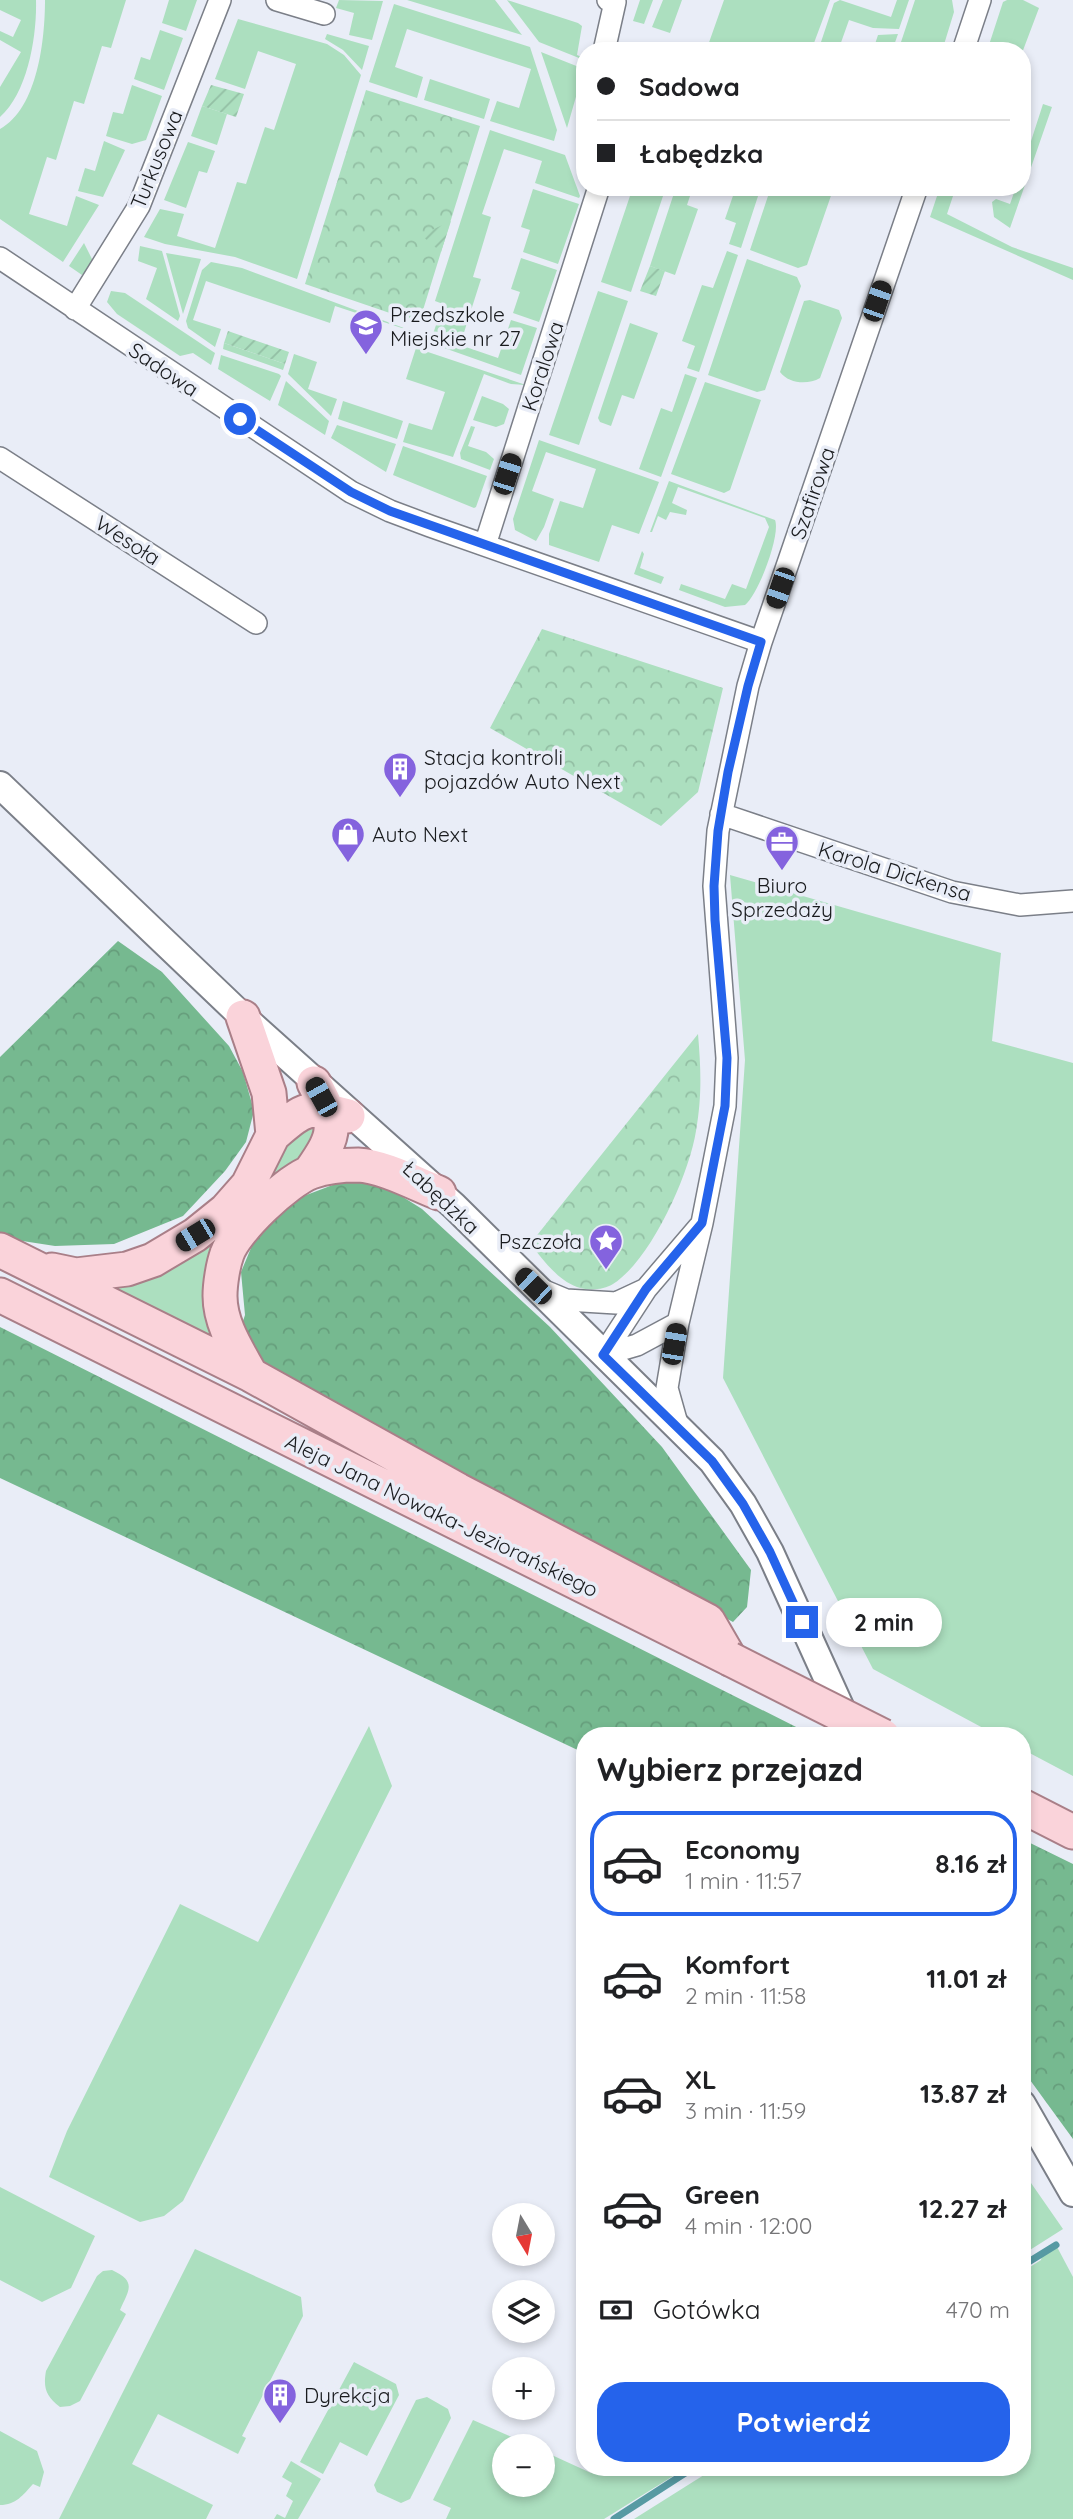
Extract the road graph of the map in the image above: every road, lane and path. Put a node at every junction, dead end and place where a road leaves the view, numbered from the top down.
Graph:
1 (220, 0) edge
2 (277, 0) edge
3 (608, 0) edge
4 (980, 0) edge
5 (324, 14) dead end
6 (606, 42) edge
7 (966, 42) edge
8 (596, 196) edge
9 (914, 196) edge
10 (0, 258) edge
11 (75, 309) junction
12 (0, 458) edge
13 (485, 545) junction
14 (256, 623) dead end
15 (761, 642) junction
16 (0, 785) edge
17 (721, 814) junction
18 (1073, 901) edge
19 (243, 1017) junction
20 (332, 1104) junction
21 (273, 1135) junction
22 (310, 1172) junction
23 (439, 1193) junction
24 (702, 1223) junction
25 (0, 1250) edge
26 (29, 1265) junction
27 (533, 1286) junction
28 (646, 1289) junction
29 (0, 1295) edge
30 (678, 1323) junction
31 (603, 1355) junction
32 (251, 1375) junction
33 (678, 1427) junction
34 (730, 1659) junction
35 (849, 1727) edge
36 (865, 1727) edge
37 (1031, 1811) edge
38 (1073, 1832) edge
39 (1031, 2120) edge
40 (1073, 2193) edge

1 - 11 street, Turkusowa
2 - 5 street
3 - 6 street
4 - 7 street
8 - 13 street, Koralowa
9 - 15 street, Szafirowa
10 - 11 street, Sadowa
11 - 13 street, Sadowa
12 - 14 street, Wesoła
13 - 15 street, Sadowa
15 - 17 street, Szafirowa
16 - 19 street, Łabędzka
17 - 18 street, Karola Dickensa
17 - 24 street, Szafirowa
19 - 20 street, Łabędzka
19 - 21 main road
20 - 21 main road
20 - 22 main road
20 - 23 street, Łabędzka
21 - 26 main road
22 - 23 main road
22 - 32 main road
23 - 27 street, Łabędzka
24 - 28 street, Szafirowa
24 - 30 street
25 - 26 main road
26 - 32 main road
27 - 28 street
27 - 31 street, Łabędzka
28 - 31 street, Szafirowa
29 - 34 main road, Aleja Jana Nowaka-Jeziorańskiego
30 - 31 street
30 - 33 street
31 - 33 street, Łabędzka
32 - 34 main road
33 - 35 street, Łabędzka
34 - 36 main road, Aleja Jana Nowaka-Jeziorańskiego, bridge
37 - 38 main road
39 - 40 street

